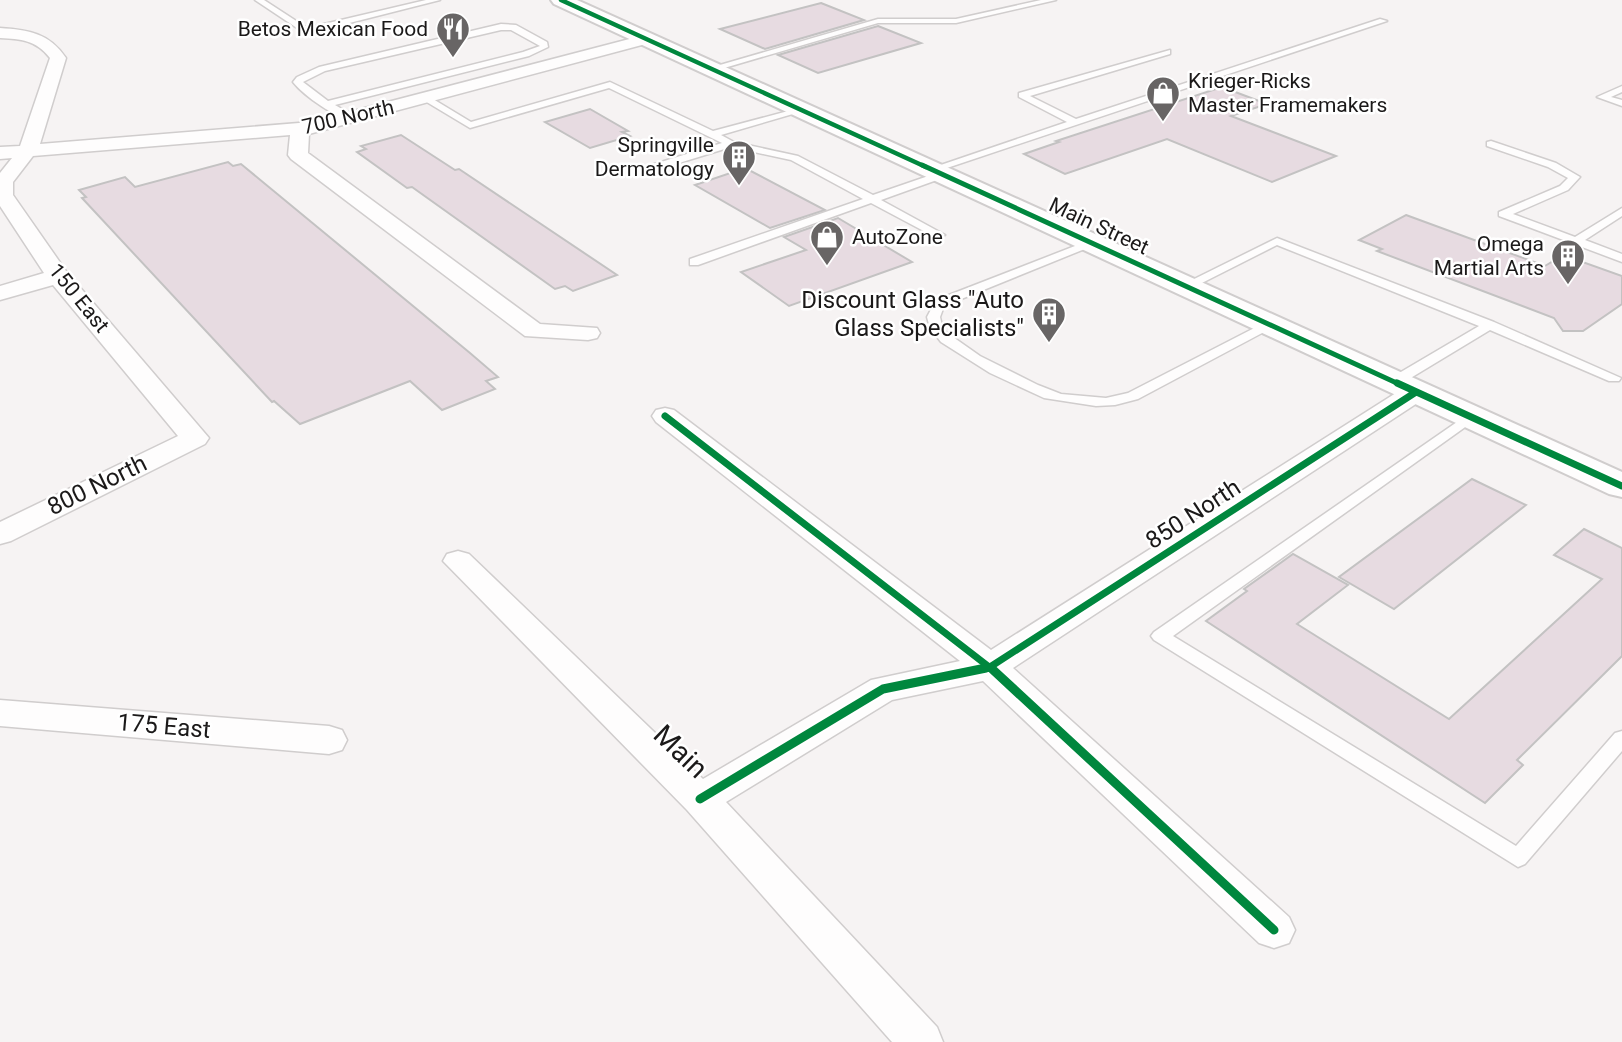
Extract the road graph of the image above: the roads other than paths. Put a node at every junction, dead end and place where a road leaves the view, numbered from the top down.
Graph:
1 (260, 0) edge
2 (436, 0) edge
3 (561, 0) edge
4 (1052, 0) edge
5 (1383, 21) dead end
6 (0, 33) edge
7 (646, 39) junction
8 (1167, 52) dead end
9 (466, 69) junction
10 (711, 69) junction
11 (487, 82) junction
12 (1622, 89) edge
13 (425, 98) junction
14 (1622, 103) edge
15 (328, 104) junction
16 (800, 108) junction
17 (351, 118) junction
18 (1076, 123) junction
19 (300, 129) junction
20 (712, 135) junction
21 (731, 144) junction
22 (1491, 145) dead end
23 (28, 150) junction
24 (0, 153) edge
25 (649, 169) dead end
26 (939, 171) junction
27 (873, 200) junction
28 (1622, 211) edge
29 (939, 235) dead end
30 (1576, 241) junction
31 (1093, 243) junction
32 (1622, 258) edge
33 (694, 262) dead end
34 (58, 276) junction
35 (1186, 286) junction
36 (0, 293) edge
37 (1271, 325) junction
38 (1489, 325) junction
39 (588, 333) dead end
40 (1619, 378) edge
41 (1405, 387) junction
42 (665, 416) dead end
43 (1470, 417) junction
44 (195, 438) joint
45 (1622, 486) edge
46 (0, 534) edge
47 (458, 561) dead end
48 (990, 667) junction
49 (0, 713) edge
50 (1622, 738) edge
51 (329, 740) dead end
52 (701, 799) junction
53 (1274, 930) dead end
54 (921, 1042) edge

1 - 2 lane
3 - 7 main road, Main Street
4 - 10 lane
5 - 18 lane
6 - 23 street, 150 East
7 - 10 main road, Main Street
7 - 11 street, 700 North
8 - 18 lane
9 - 11 lane
9 - 15 lane
9 - 15 lane
10 - 16 main road, Main Street
11 - 13 street, 700 North
12 - 14 lane
13 - 17 street, 700 North
13 - 20 lane
15 - 17 lane
16 - 20 lane
16 - 26 main road, Main Street
17 - 19 street, 700 North
18 - 26 lane
19 - 23 street, 700 North
19 - 39 street
20 - 21 lane
21 - 25 lane
21 - 27 lane
22 - 30 lane
23 - 24 street, 700 North
23 - 34 street, 150 East
26 - 27 lane
26 - 31 main road, Main Street
27 - 29 lane
27 - 33 lane
28 - 30 lane
30 - 32 lane
31 - 35 main road, Main Street
31 - 37 lane
34 - 36 street
34 - 44 street, 150 East
35 - 37 main road, Main Street
35 - 38 lane
37 - 41 main road, Main Street
38 - 40 lane
38 - 41 lane
41 - 43 main road, Main Street
41 - 48 street, 850 North
42 - 48 street
43 - 45 main road, Main Street
43 - 50 lane
44 - 46 street, 800 North
47 - 52 street, Main
48 - 52 street
48 - 53 street
49 - 51 street, 175 East
52 - 54 street, Main

